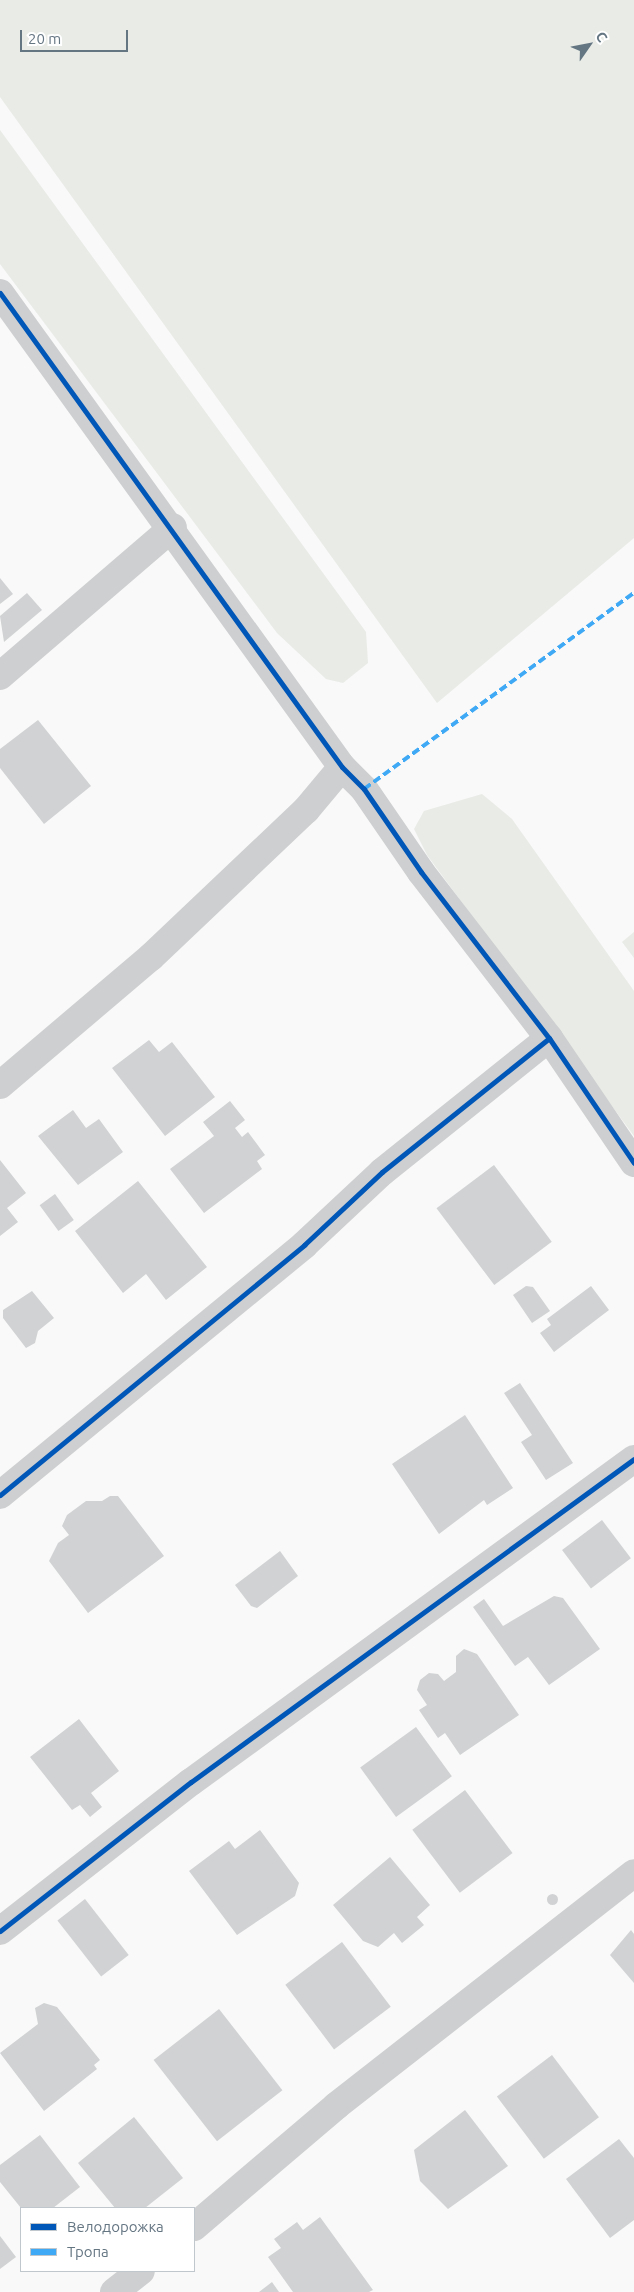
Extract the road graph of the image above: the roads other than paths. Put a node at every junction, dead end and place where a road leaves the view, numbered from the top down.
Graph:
1 (0, 292) edge
2 (172, 527) junction
3 (0, 676) edge
4 (342, 767) junction
5 (549, 1038) junction
6 (0, 1085) edge
7 (634, 1163) edge
8 (634, 1459) edge
9 (0, 1495) edge
10 (634, 1873) edge
11 (0, 1931) edge
12 (195, 2225) edge
13 (139, 2272) edge
14 (114, 2292) edge

1 - 2 street
2 - 3 street
2 - 4 street
4 - 5 street
4 - 6 street
5 - 7 street
5 - 9 street
8 - 11 street
10 - 12 street
13 - 14 street

